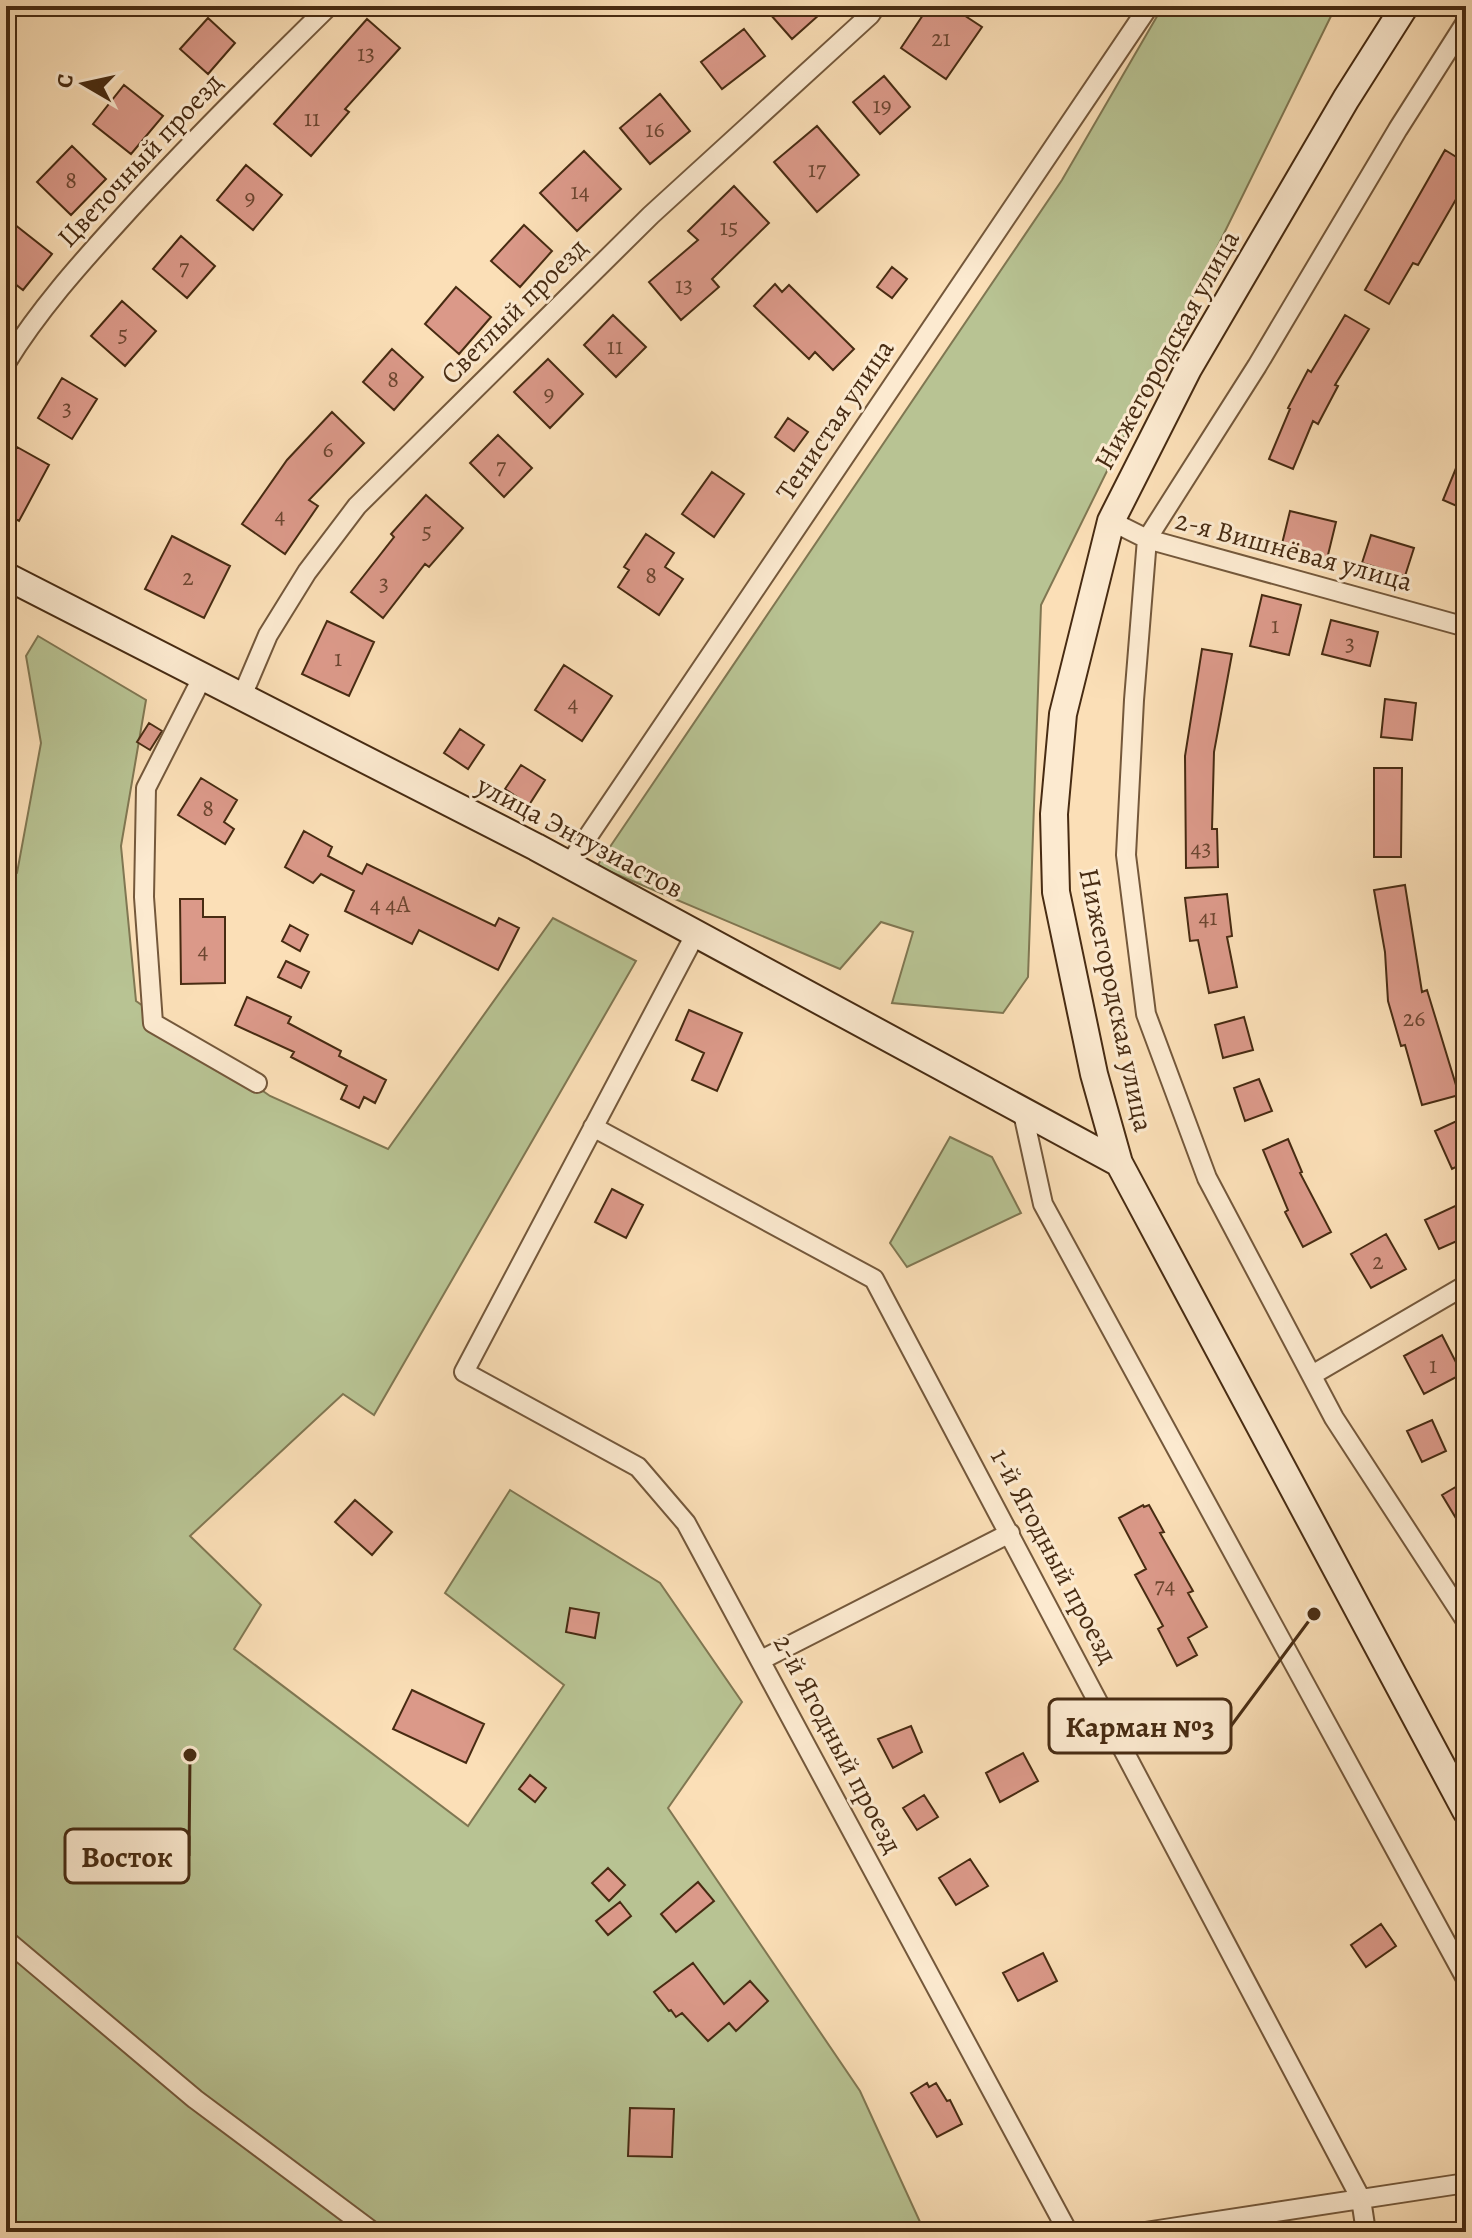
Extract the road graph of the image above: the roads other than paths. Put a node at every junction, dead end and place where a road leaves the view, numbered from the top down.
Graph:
1 (329, 6) edge
2 (876, 6) edge
3 (1149, 6) edge
4 (1405, 6) edge
5 (1466, 22) edge
6 (6, 363) edge
7 (1111, 521) junction
8 (1147, 539) junction
9 (6, 576) edge
10 (1466, 627) edge
11 (203, 676) junction
12 (242, 696) junction
13 (568, 866) junction
14 (695, 935) junction
15 (257, 1083) dead end
16 (1023, 1113) junction
17 (593, 1127) junction
18 (1119, 1163) junction
19 (1466, 1285) edge
20 (1312, 1375) junction
21 (1010, 1533) junction
22 (1466, 1621) edge
23 (761, 1660) junction
24 (1466, 1811) edge
25 (6, 1940) edge
26 (1466, 1979) edge
27 (1466, 2183) edge
28 (1361, 2199) junction
29 (373, 2232) edge
30 (1068, 2232) edge
31 (1145, 2232) edge
32 (1366, 2232) edge

1 - 6 street, Цветочный проезд
2 - 12 street, Светлый проезд
3 - 13 street, Тенистая улица
4 - 7 street, Нижегородская улица
5 - 8 street
7 - 8 street, 2-я Вишнёвая улица
7 - 18 street, Нижегородская улица
8 - 10 street, 2-я Вишнёвая улица
8 - 20 street
9 - 11 street, улица Энтузиастов
11 - 12 street, улица Энтузиастов
11 - 15 street
12 - 13 street, улица Энтузиастов
13 - 14 street, улица Энтузиастов
14 - 16 street, улица Энтузиастов
14 - 17 street
16 - 18 street, улица Энтузиастов
16 - 26 street
17 - 21 street, 1-й Ягодный проезд
17 - 23 street, 2-й Ягодный проезд
18 - 24 street, Нижегородская улица
19 - 20 street
20 - 22 street
21 - 23 street
21 - 28 street, 1-й Ягодный проезд
23 - 30 street, 2-й Ягодный проезд
25 - 29 street
27 - 28 street
28 - 31 street
28 - 32 street, 1-й Ягодный проезд

